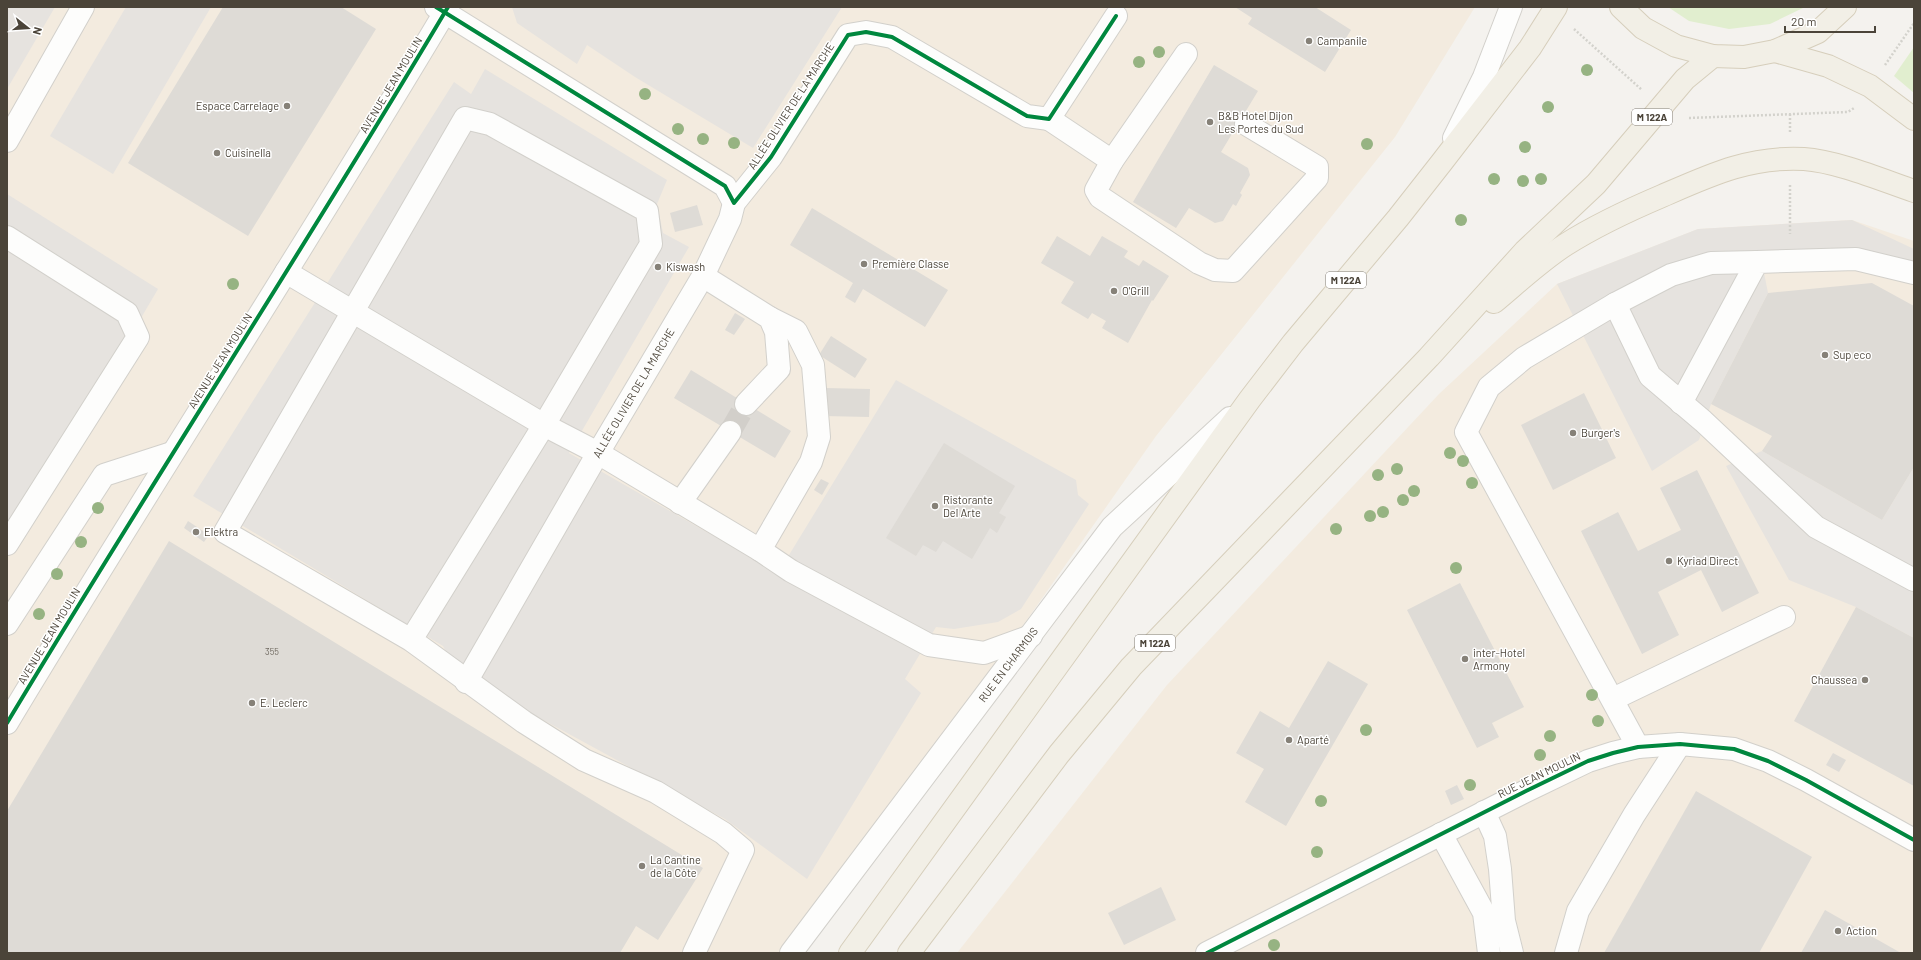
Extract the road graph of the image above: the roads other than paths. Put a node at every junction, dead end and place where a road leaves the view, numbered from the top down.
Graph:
1 (82, 7) edge
2 (1512, 7) edge
3 (1556, 7) edge
4 (1621, 7) edge
5 (1845, 7) edge
6 (443, 9) edge
7 (1116, 16) dead end
8 (1775, 51) junction
9 (1186, 54) dead end
10 (1713, 56) junction
11 (1050, 119) junction
12 (1914, 119) edge
13 (1246, 124) dead end
14 (7, 141) edge
15 (1112, 161) junction
16 (1442, 162) junction
17 (1914, 191) edge
18 (734, 203) junction
19 (7, 237) edge
20 (1757, 262) junction
21 (286, 272) junction
22 (1914, 273) edge
23 (703, 276) junction
24 (1615, 304) junction
25 (352, 312) junction
26 (770, 318) junction
27 (1429, 357) junction
28 (1250, 399) junction
29 (1681, 403) junction
30 (746, 404) tunnel mouth
31 (544, 425) junction
32 (730, 432) tunnel mouth
33 (172, 453) junction
34 (598, 453) junction
35 (680, 503) junction
36 (7, 544) edge
37 (760, 550) junction
38 (1914, 580) edge
39 (1784, 617) dead end
40 (7, 624) edge
41 (1031, 636) junction
42 (411, 640) junction
43 (466, 682) junction
44 (1613, 699) junction
45 (7, 724) edge
46 (1680, 744) junction
47 (1638, 747) junction
48 (1484, 812) junction
49 (1441, 834) junction
50 (1914, 840) edge
51 (694, 953) edge
52 (791, 953) edge
53 (850, 953) edge
54 (909, 953) edge
55 (1207, 953) edge
56 (1489, 953) edge
57 (1512, 953) edge
58 (1566, 953) edge

1 - 14 street
2 - 16 street
3 - 16 main road, M 122A
4 - 10 main road
5 - 8 main road
6 - 18 street
6 - 21 street, AVENUE JEAN MOULIN
7 - 11 street
8 - 10 main road
8 - 12 main road
9 - 15 street
10 - 27 main road, M 122A
11 - 15 street
11 - 18 street, ALLÉE OLIVIER DE LA MARCHE
13 - 15 street
16 - 28 main road, M 122A
17 - 27 main road
18 - 23 street, ALLÉE OLIVIER DE LA MARCHE
19 - 36 street
20 - 22 street
20 - 24 street
20 - 29 street
21 - 25 street
21 - 33 street, AVENUE JEAN MOULIN
23 - 26 street
23 - 34 street, ALLÉE OLIVIER DE LA MARCHE
24 - 29 street
24 - 44 street
25 - 31 street
25 - 31 street
25 - 42 street
26 - 30 street
26 - 37 street
27 - 54 main road, M 122A
28 - 41 street, RUE EN CHARMOIS
28 - 53 main road, M 122A
29 - 38 street
31 - 34 street
31 - 42 street
32 - 35 street
33 - 40 street
33 - 45 street, AVENUE JEAN MOULIN
34 - 35 street, ALLÉE OLIVIER DE LA MARCHE
34 - 43 street
35 - 37 street, ALLÉE OLIVIER DE LA MARCHE
37 - 41 street, ALLÉE OLIVIER DE LA MARCHE
39 - 44 street
41 - 52 street, RUE EN CHARMOIS
42 - 43 street
43 - 51 street
44 - 47 street
46 - 47 street, RUE JEAN MOULIN
46 - 50 street, RUE JEAN MOULIN
46 - 58 street
47 - 48 street, RUE JEAN MOULIN
48 - 49 street, RUE JEAN MOULIN
48 - 57 street
49 - 55 street, RUE JEAN MOULIN
49 - 56 street

